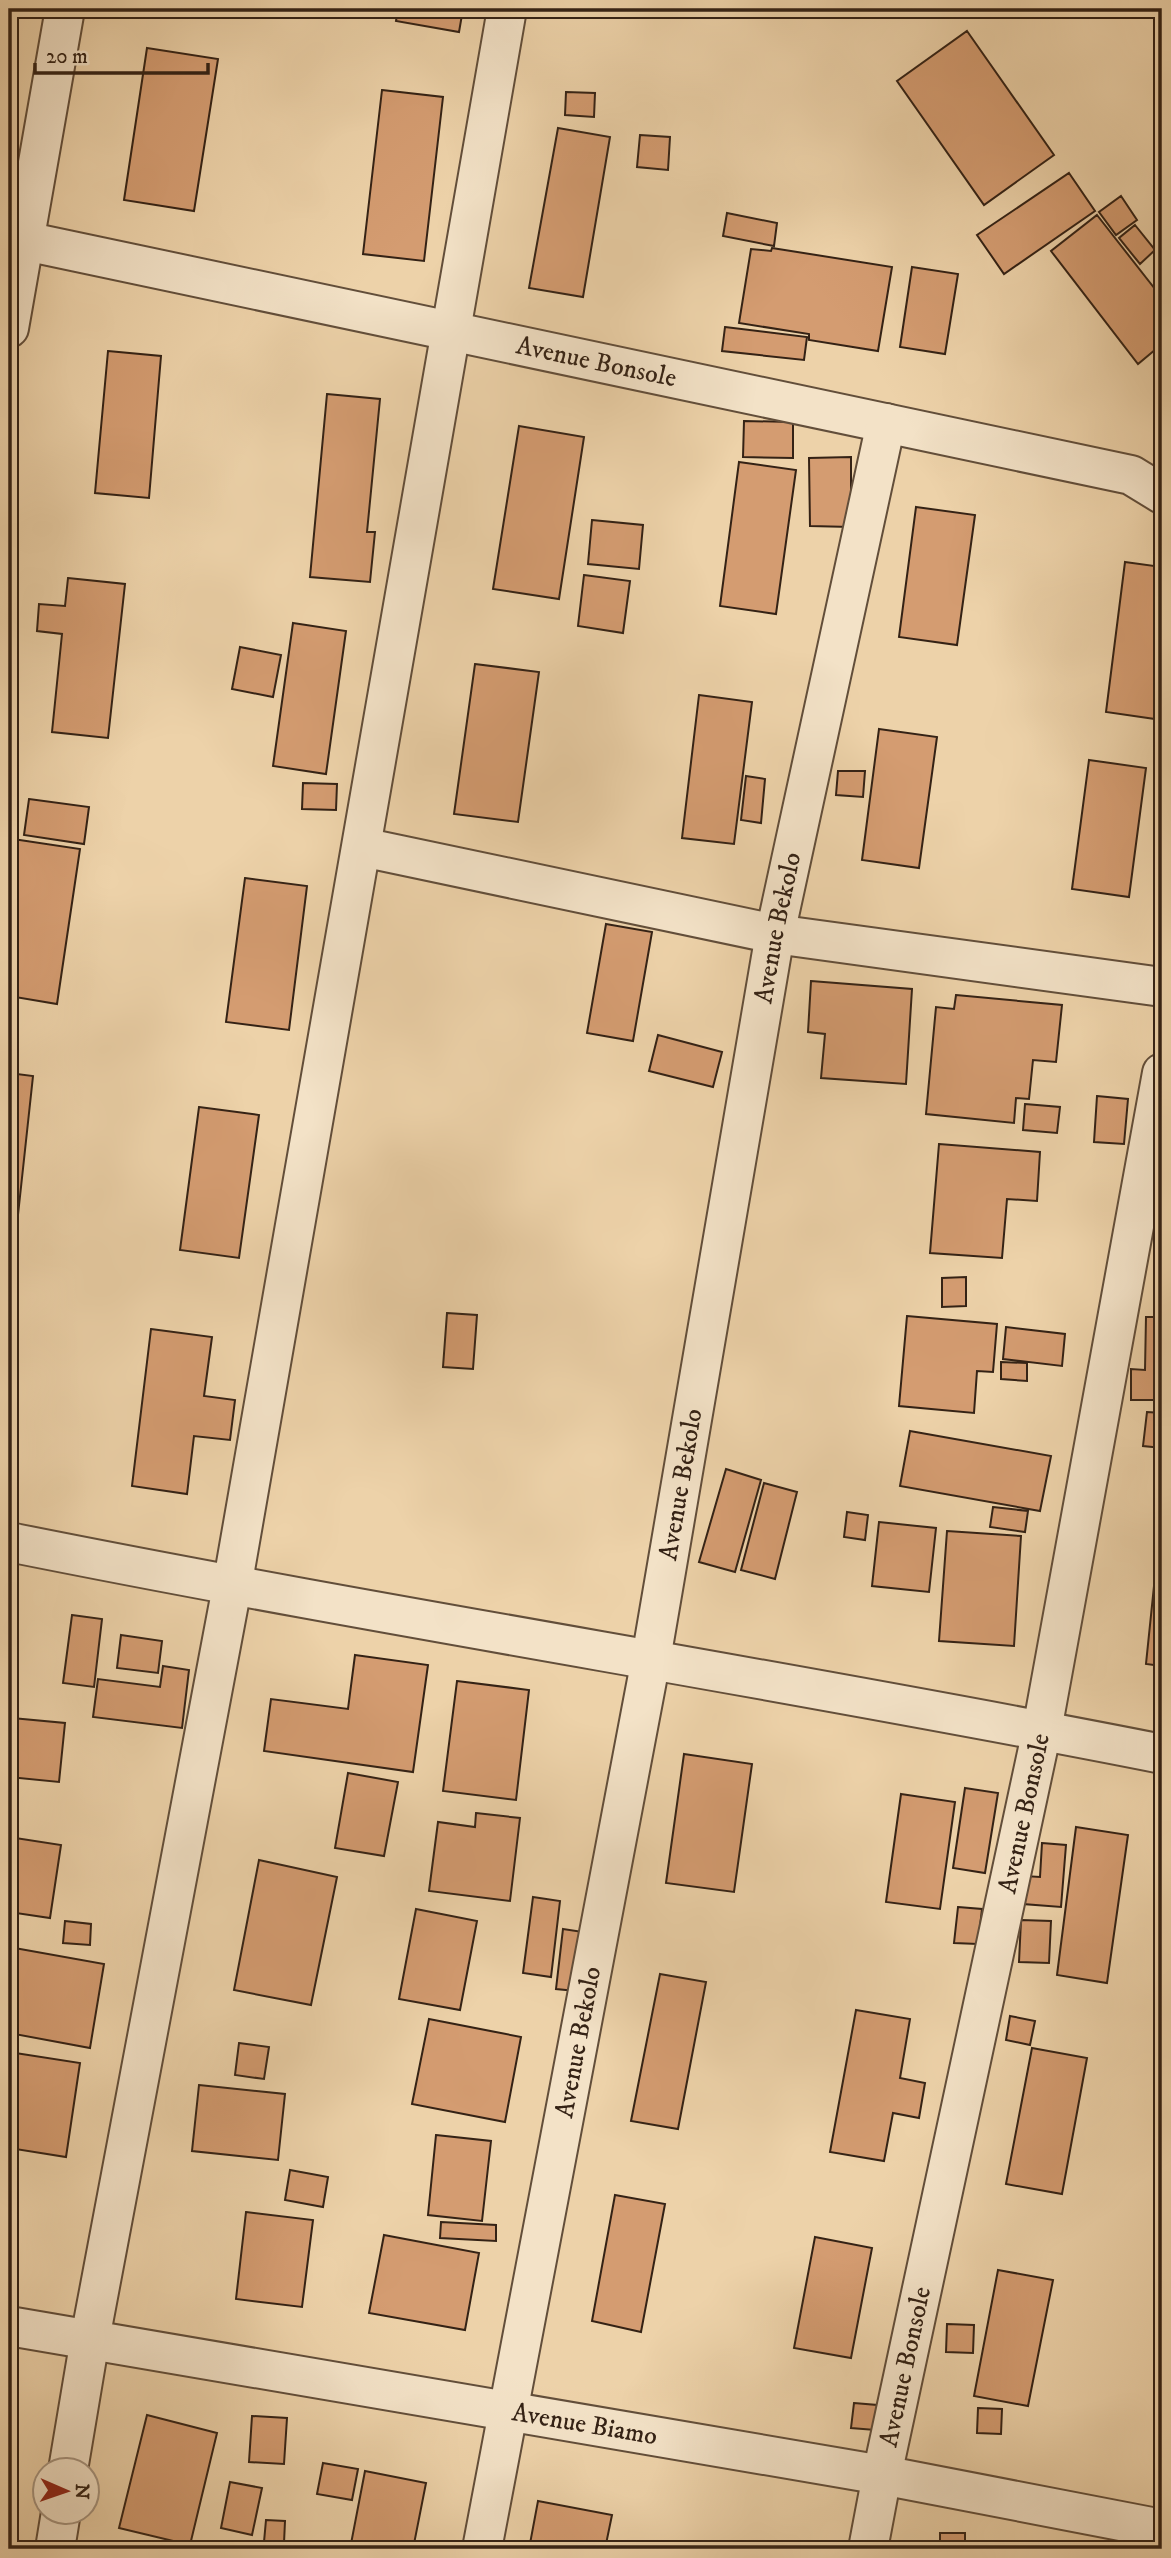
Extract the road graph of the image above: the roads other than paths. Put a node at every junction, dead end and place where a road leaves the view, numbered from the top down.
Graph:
1 (65, 9) edge
2 (507, 9) edge
3 (25, 241) junction
4 (9, 328) edge
5 (450, 330) junction
6 (886, 422) junction
7 (1162, 494) edge
8 (362, 847) junction
9 (775, 934) junction
10 (1162, 987) edge
11 (1162, 1073) edge
12 (9, 1542) edge
13 (232, 1587) junction
14 (651, 1659) junction
15 (1042, 1730) junction
16 (1162, 1754) edge
17 (9, 2326) edge
18 (90, 2339) junction
19 (509, 2410) junction
20 (70, 2456) edge
21 (882, 2475) junction
22 (59, 2526) edge
23 (1162, 2529) edge
24 (55, 2549) edge
25 (482, 2549) edge
26 (868, 2549) edge

1 - 3 street
2 - 5 street
3 - 4 street
3 - 5 street, Avenue Bonsole
5 - 6 street, Avenue Bonsole
5 - 8 street
6 - 7 street, Avenue Bonsole
6 - 9 street, Avenue Bekolo
8 - 9 street
8 - 13 street
9 - 10 street
9 - 14 street, Avenue Bekolo
11 - 15 street, Avenue Bonsole
12 - 13 street
13 - 14 street
13 - 18 street
14 - 15 street
14 - 19 street, Avenue Bekolo
15 - 16 street
15 - 21 street, Avenue Bonsole
17 - 18 street, Avenue Biamo
18 - 19 street, Avenue Biamo
18 - 20 street
19 - 21 street, Avenue Biamo
19 - 25 street, Avenue Bekolo
21 - 23 street, Avenue Biamo
21 - 26 street, Avenue Bonsole
22 - 24 street

